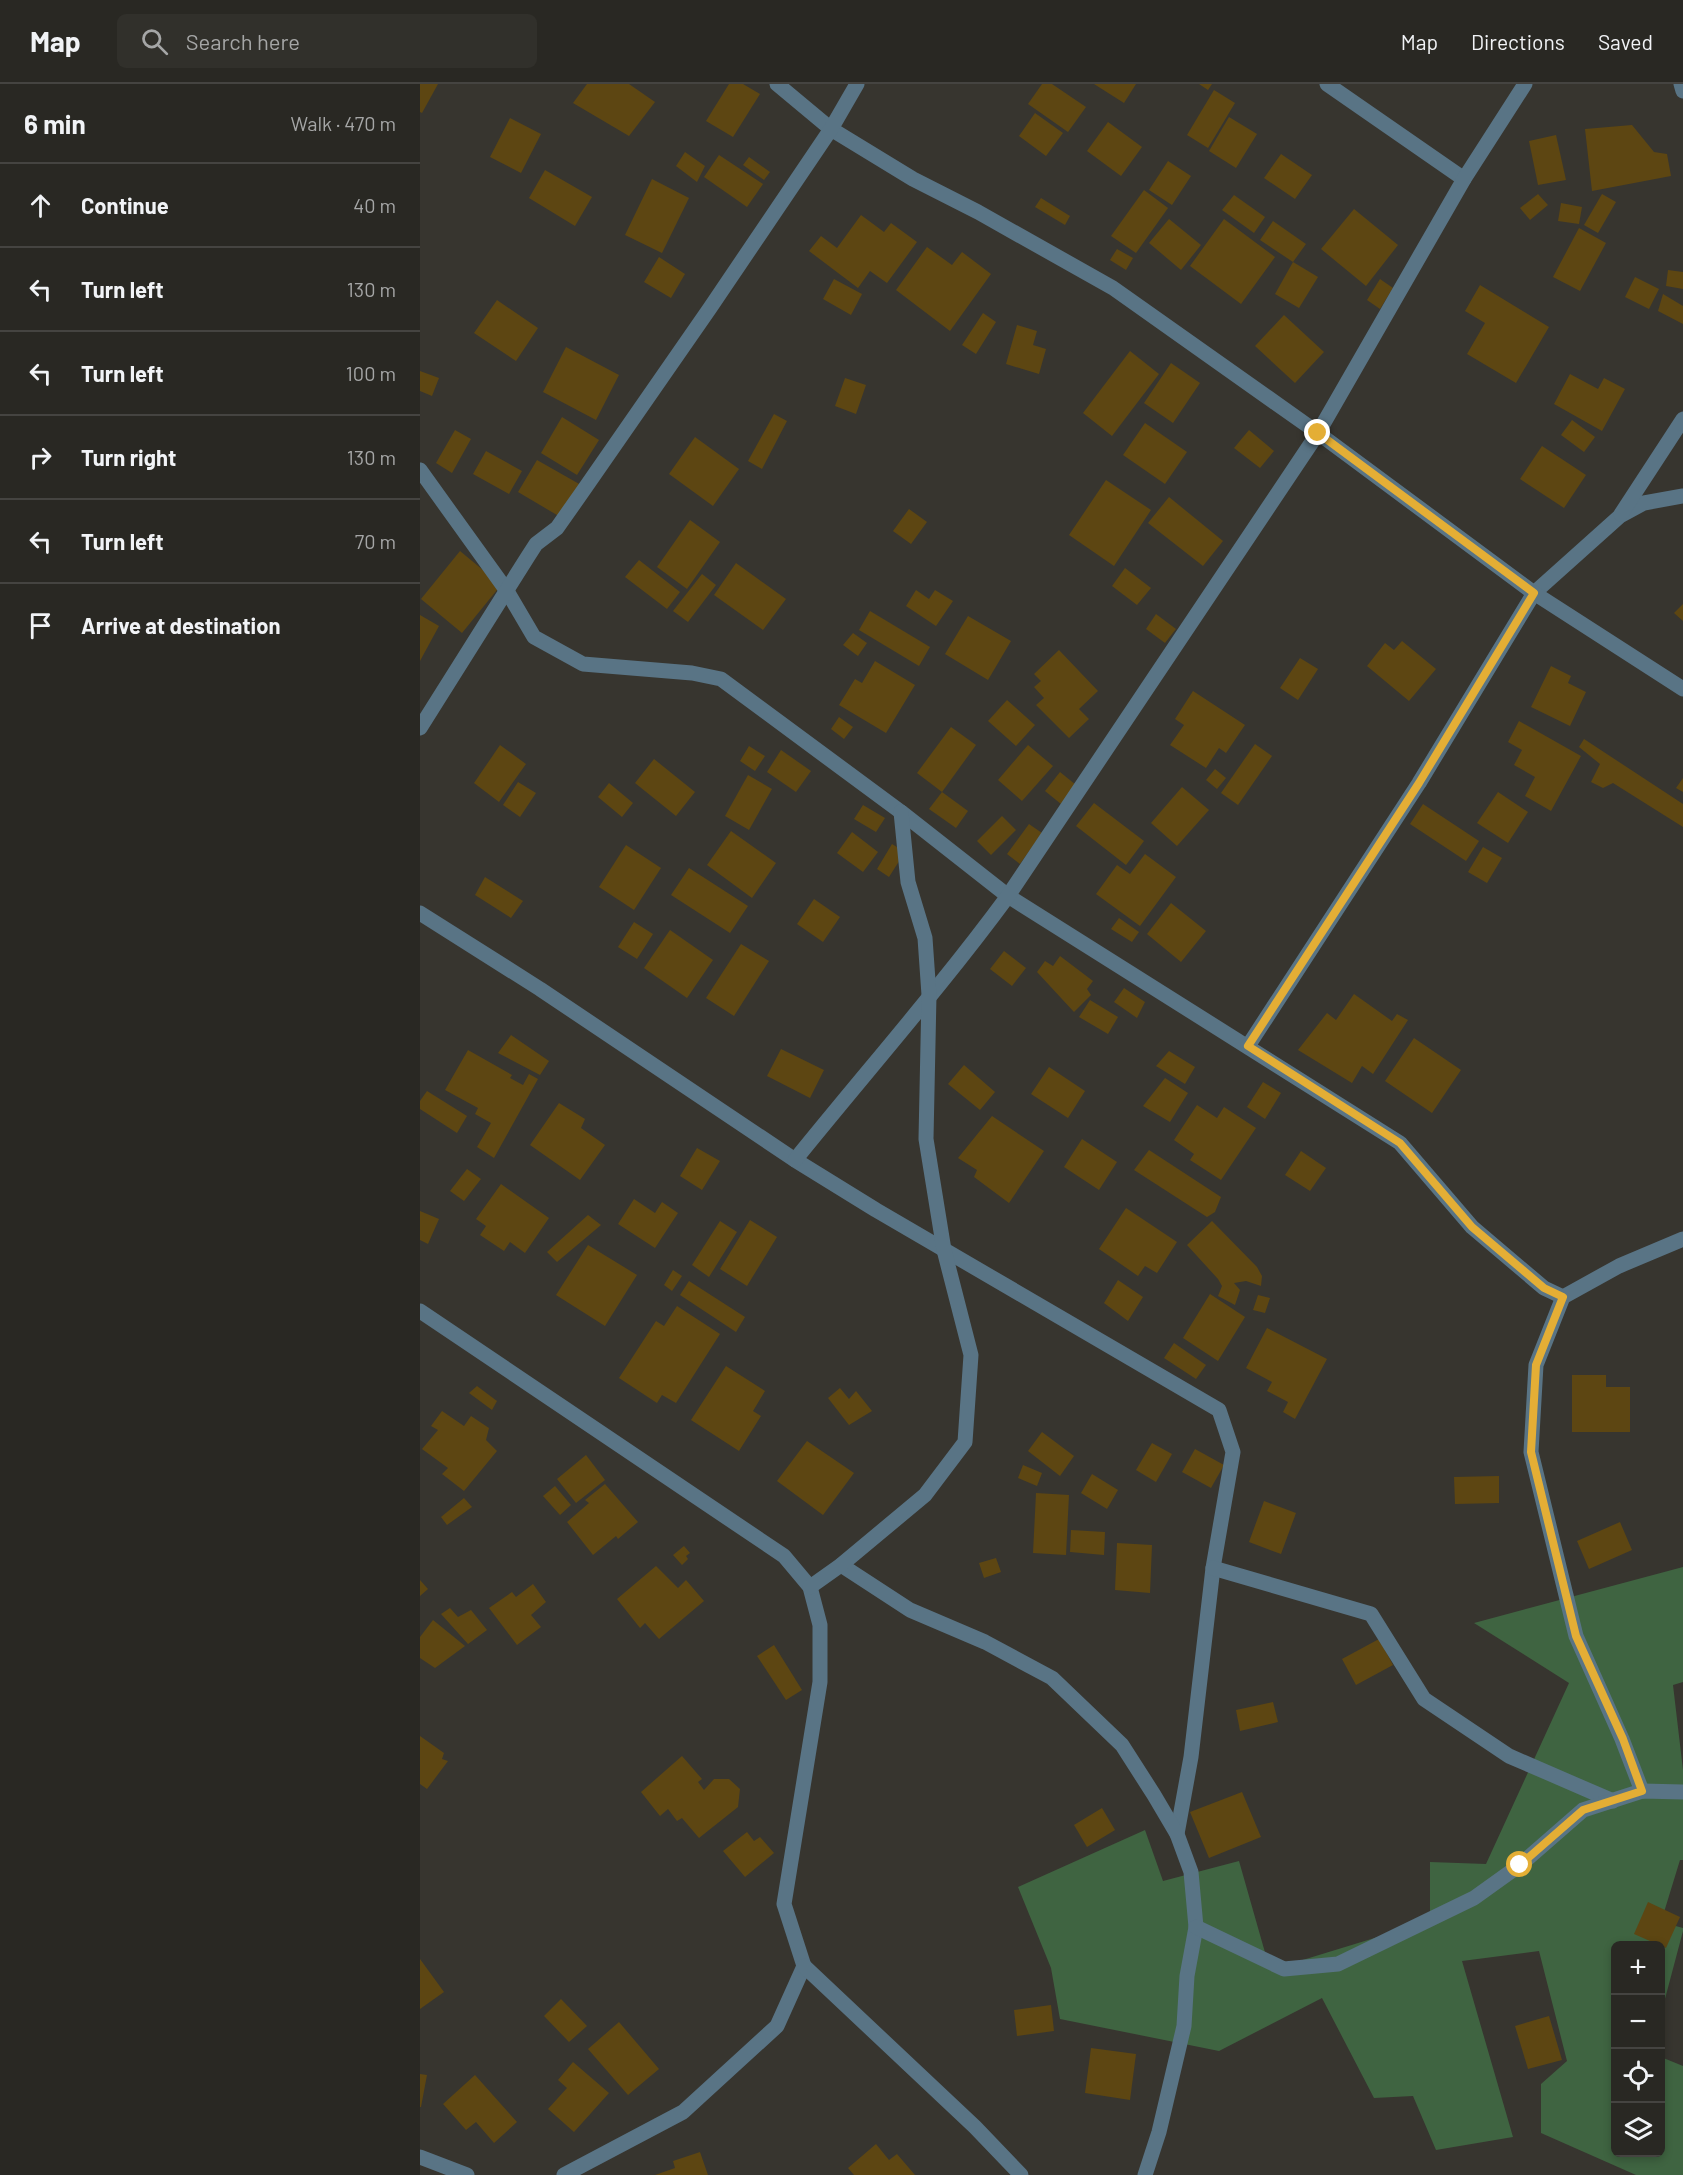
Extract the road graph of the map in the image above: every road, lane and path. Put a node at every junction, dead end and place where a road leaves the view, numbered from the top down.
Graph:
1 (777, 84) edge
2 (857, 84) edge
3 (1327, 84) edge
4 (1525, 84) edge
5 (1681, 84) edge
6 (1683, 91) edge
7 (831, 129) junction
8 (1464, 179) junction
9 (1683, 419) edge
10 (1318, 433) junction
11 (420, 470) edge
12 (1683, 495) edge
13 (1620, 516) junction
14 (507, 591) junction
15 (1534, 593) junction
16 (1683, 689) edge
17 (420, 728) edge
18 (901, 812) junction
19 (1008, 896) junction
20 (420, 914) edge
21 (929, 995) junction
22 (1248, 1046) junction
23 (795, 1160) junction
24 (1683, 1239) edge
25 (944, 1250) junction
26 (1563, 1297) junction
27 (420, 1311) edge
28 (840, 1565) junction
29 (1213, 1568) junction
30 (810, 1587) junction
31 (1642, 1791) junction
32 (1683, 1792) edge
33 (1613, 1800) junction
34 (1177, 1834) junction
35 (1196, 1927) junction
36 (804, 1966) junction
37 (420, 2157) edge
38 (467, 2175) edge
39 (564, 2175) edge
40 (1022, 2175) edge
41 (1144, 2175) edge

1 - 7 street
2 - 7 street
3 - 8 street
4 - 8 street
5 - 6 street
7 - 10 street
7 - 14 street
8 - 10 street
9 - 13 street
10 - 15 street
10 - 19 street
11 - 14 street
12 - 13 street
13 - 15 street
14 - 17 street
14 - 18 street
15 - 16 street
15 - 22 street
18 - 19 street
18 - 21 street
19 - 21 street
19 - 22 street
20 - 23 street
21 - 23 street
21 - 25 street
22 - 26 street
23 - 25 street
24 - 26 street
25 - 28 street
25 - 29 street
26 - 31 street
27 - 30 street
28 - 30 street
28 - 34 street
29 - 33 street
29 - 34 street
30 - 36 street
31 - 32 street
31 - 33 street
33 - 35 street
34 - 35 street
35 - 41 street
36 - 39 street
36 - 40 street
37 - 38 street

